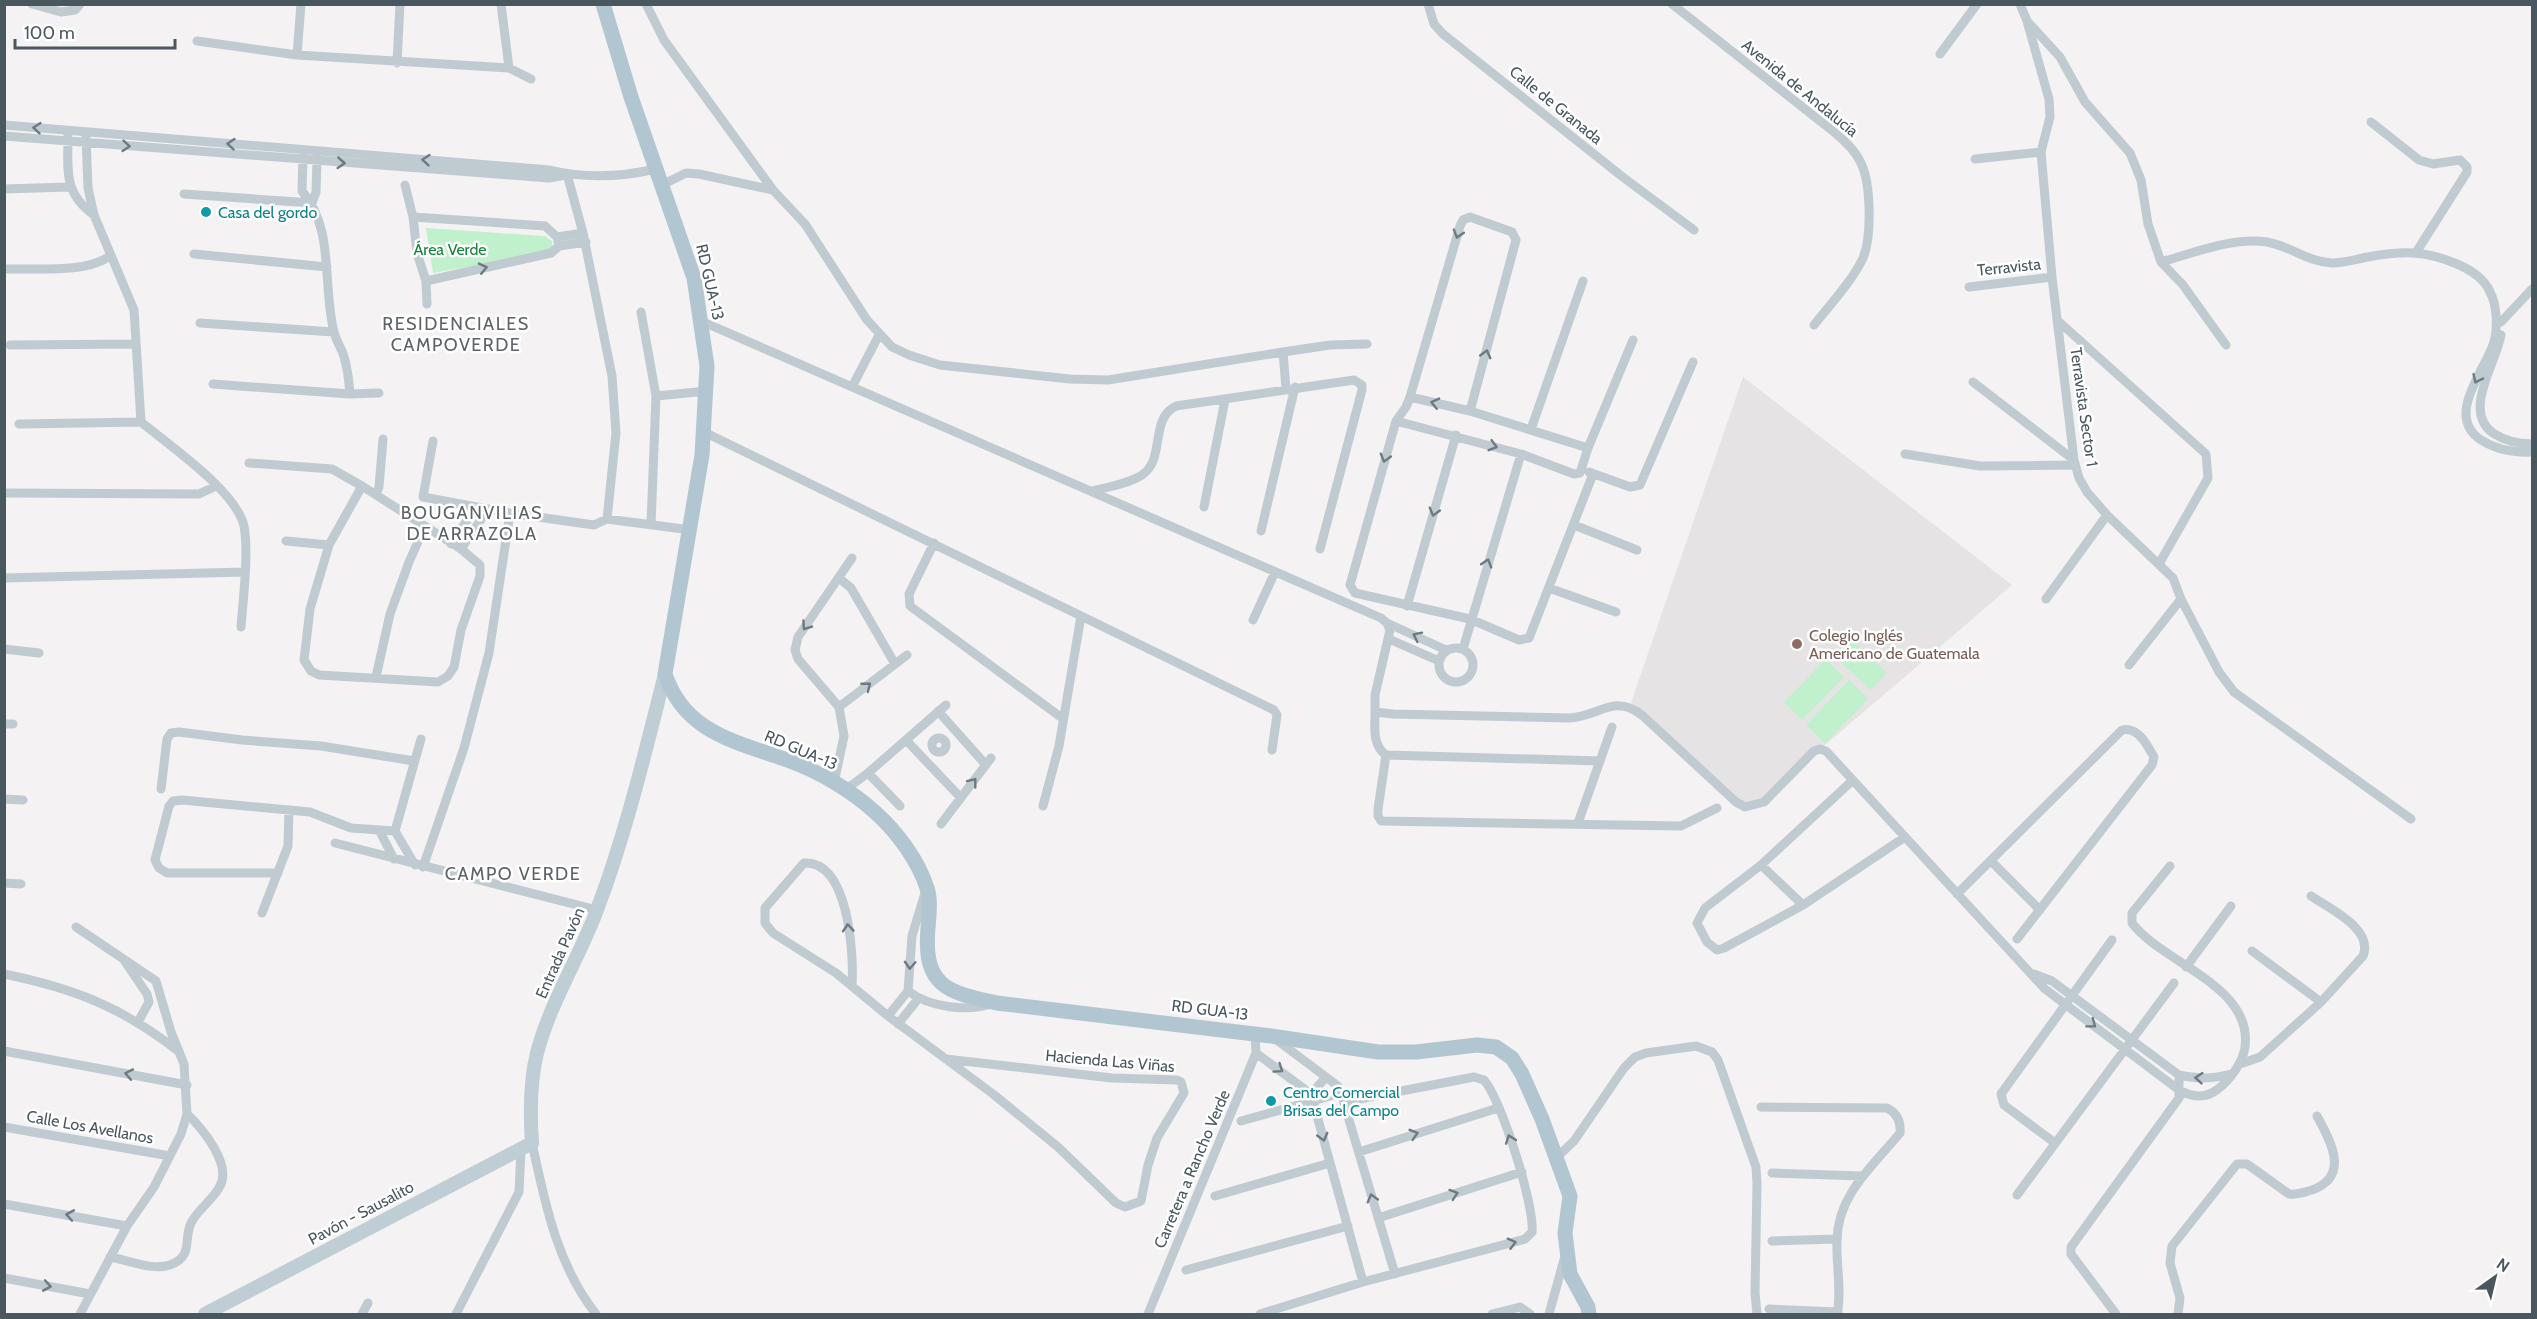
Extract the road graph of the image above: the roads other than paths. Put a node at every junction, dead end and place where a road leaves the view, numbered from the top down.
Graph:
1 (32, 4) edge
2 (301, 4) edge
3 (400, 4) edge
4 (501, 4) edge
5 (603, 4) edge
6 (646, 4) edge
7 (1428, 4) edge
8 (1672, 4) edge
9 (1977, 4) edge
10 (2020, 4) edge
11 (80, 6) edge
12 (2027, 21) junction
13 (197, 41) dead end
14 (1940, 54) dead end
15 (297, 55) junction
16 (397, 63) junction
17 (509, 68) junction
18 (531, 79) dead end
19 (2371, 122) dead end
20 (4, 125) edge
21 (68, 131) junction
22 (86, 132) junction
23 (4, 136) edge
24 (68, 141) junction
25 (86, 143) junction
26 (2042, 152) junction
27 (303, 155) junction
28 (318, 157) junction
29 (1975, 159) dead end
30 (656, 169) junction
31 (567, 174) junction
32 (405, 185) dead end
33 (662, 185) junction
34 (69, 187) junction
35 (4, 189) edge
36 (773, 190) junction
37 (184, 194) dead end
38 (312, 203) junction
39 (94, 215) junction
40 (413, 217) junction
41 (1694, 230) dead end
42 (584, 237) junction
43 (558, 242) junction
44 (2417, 251) junction
45 (194, 254) dead end
46 (111, 255) junction
47 (2161, 262) junction
48 (327, 267) junction
49 (4, 269) edge
50 (2052, 277) junction
51 (426, 281) junction
52 (1583, 281) dead end
53 (1969, 287) dead end
54 (2532, 289) edge
55 (427, 304) dead end
56 (2493, 304) junction
57 (641, 312) dead end
58 (2057, 320) junction
59 (702, 321) junction
60 (2501, 322) junction
61 (200, 323) dead end
62 (1814, 325) dead end
63 (334, 332) junction
64 (879, 335) junction
65 (1633, 340) dead end
66 (136, 344) junction
67 (1367, 344) dead end
68 (10, 345) dead end
69 (2226, 345) dead end
70 (1283, 352) junction
71 (1693, 362) dead end
72 (1973, 382) dead end
73 (213, 384) dead end
74 (852, 387) junction
75 (1291, 388) junction
76 (707, 391) junction
77 (379, 393) dead end
78 (350, 394) junction
79 (656, 396) junction
80 (1410, 397) junction
81 (1225, 400) junction
82 (1470, 411) junction
83 (1396, 421) junction
84 (141, 422) junction
85 (19, 423) dead end
86 (1531, 429) junction
87 (704, 432) junction
88 (1456, 435) junction
89 (383, 439) dead end
90 (433, 441) dead end
91 (2532, 444) edge
92 (1588, 448) junction
93 (2532, 452) edge
94 (1521, 454) junction
95 (1905, 454) dead end
96 (249, 463) dead end
97 (2074, 463) junction
98 (1581, 470) junction
99 (1593, 474) junction
100 (216, 486) junction
101 (362, 486) junction
102 (1092, 491) junction
103 (4, 493) edge
104 (376, 494) junction
105 (476, 507) junction
106 (1204, 507) dead end
107 (488, 509) junction
108 (510, 513) junction
109 (2107, 515) junction
110 (607, 519) junction
111 (651, 525) junction
112 (1574, 525) junction
113 (424, 526) junction
114 (691, 530) junction
115 (1261, 531) dead end
116 (286, 541) dead end
117 (934, 543) junction
118 (451, 544) junction
119 (328, 545) junction
120 (461, 549) junction
121 (1320, 549) dead end
122 (1637, 550) dead end
123 (852, 558) dead end
124 (2159, 564) junction
125 (245, 572) junction
126 (1275, 572) junction
127 (4, 578) edge
128 (839, 578) junction
129 (1549, 588) junction
130 (2046, 599) dead end
131 (2181, 600) junction
132 (1407, 606) junction
133 (1616, 612) dead end
134 (1081, 616) junction
135 (1470, 619) junction
136 (1252, 620) dead end
137 (1388, 622) junction
138 (241, 627) dead end
139 (1389, 639) junction
140 (4, 649) edge
141 (1463, 649) junction
142 (1446, 650) junction
143 (39, 653) dead end
144 (907, 655) dead end
145 (1439, 661) junction
146 (895, 664) junction
147 (2129, 665) dead end
148 (665, 674) junction
149 (376, 677) junction
150 (839, 708) junction
151 (1375, 712) junction
152 (1062, 718) junction
153 (924, 724) junction
154 (1612, 727) dead end
155 (955, 730) junction
156 (421, 739) dead end
157 (906, 740) junction
158 (934, 744) junction
159 (1272, 750) dead end
160 (1386, 755) junction
161 (925, 760) junction
162 (1600, 760) junction
163 (414, 761) junction
164 (868, 773) junction
165 (1853, 780) junction
166 (839, 786) junction
167 (161, 789) dead end
168 (961, 798) junction
169 (4, 800) edge
170 (24, 800) dead end
171 (900, 806) dead end
172 (1043, 806) dead end
173 (1716, 808) dead end
174 (289, 810) junction
175 (2411, 819) dead end
176 (1578, 823) junction
177 (941, 824) dead end
178 (379, 830) junction
179 (395, 831) junction
180 (1905, 837) junction
181 (335, 843) dead end
182 (394, 859) junction
183 (1991, 861) junction
184 (1761, 865) junction
185 (419, 866) junction
186 (2170, 866) dead end
187 (278, 873) junction
188 (4, 883) edge
189 (21, 884) dead end
190 (927, 888) junction
191 (1957, 894) junction
192 (2311, 896) dead end
193 (1803, 905) junction
194 (2231, 906) dead end
195 (597, 910) junction
196 (2040, 910) junction
197 (262, 913) dead end
198 (76, 927) dead end
199 (2017, 939) dead end
200 (2112, 940) dead end
201 (2252, 951) dead end
202 (120, 955) junction
203 (2186, 967) junction
204 (2032, 973) junction
205 (4, 974) edge
206 (2174, 983) dead end
207 (852, 986) junction
208 (908, 991) junction
209 (2073, 997) junction
210 (918, 999) junction
211 (2321, 1002) junction
212 (997, 1003) junction
213 (2066, 1005) junction
214 (888, 1016) junction
215 (138, 1022) junction
216 (898, 1024) junction
217 (1254, 1034) junction
218 (1271, 1036) junction
219 (2128, 1046) junction
220 (4, 1051) edge
221 (179, 1052) junction
222 (1256, 1053) junction
223 (946, 1059) junction
224 (2240, 1064) junction
225 (2231, 1074) junction
226 (2179, 1075) junction
227 (1326, 1077) junction
228 (187, 1085) junction
229 (2179, 1090) junction
230 (1312, 1097) junction
231 (1343, 1098) junction
232 (1761, 1107) dead end
233 (1498, 1108) junction
234 (187, 1114) junction
235 (2317, 1116) dead end
236 (1241, 1121) dead end
237 (4, 1127) edge
238 (2055, 1143) junction
239 (527, 1147) junction
240 (1359, 1152) junction
241 (170, 1156) junction
242 (1555, 1159) junction
243 (1330, 1163) junction
244 (1522, 1172) junction
245 (1772, 1173) dead end
246 (1862, 1176) junction
247 (2017, 1195) dead end
248 (1215, 1196) dead end
249 (4, 1204) edge
250 (1378, 1218) junction
251 (127, 1226) junction
252 (1347, 1226) junction
253 (1837, 1239) junction
254 (1772, 1241) dead end
255 (1567, 1251) junction
256 (110, 1257) junction
257 (1186, 1270) dead end
258 (1395, 1274) junction
259 (4, 1278) edge
260 (1363, 1282) junction
261 (90, 1294) junction
262 (368, 1303) dead end
263 (1769, 1309) dead end
264 (1838, 1313) edge
265 (80, 1314) edge
266 (205, 1314) edge
267 (362, 1314) edge
268 (456, 1314) edge
269 (596, 1314) edge
270 (1148, 1314) edge
271 (1260, 1314) edge
272 (1492, 1314) edge
273 (1530, 1314) edge
274 (1549, 1314) edge
275 (1589, 1314) edge
276 (1757, 1314) edge
277 (2116, 1314) edge
278 (2178, 1314) edge

1 - 11 street
2 - 15 street
3 - 16 street
4 - 17 street
5 - 30 main road, RD GUA-13
6 - 36 street
7 - 41 street, Calle de Granada
8 - 62 street, Avenida de Andalucía
9 - 14 street
10 - 12 street, Terravista Sector 1
12 - 26 street, Terravista Sector 1
12 - 47 street
13 - 15 street
15 - 16 street
16 - 17 street
17 - 18 street
19 - 44 street
21 -> 20 street
21 - 22 street
21 - 24 street
22 - 25 street
27 -> 22 street
23 - 24 street
24 - 25 street
24 - 34 street
25 -> 27 street
25 - 39 street
26 - 29 street
26 - 50 street, Terravista Sector 1
27 - 28 street
27 - 38 street
28 - 31 street
28 - 38 street
30 - 31 street
30 - 33 main road, RD GUA-13
31 - 42 street
32 - 40 street
33 - 36 street
33 - 59 main road, RD GUA-13
34 - 35 street
34 - 39 street
36 - 64 street
37 - 38 street
38 - 48 street
39 - 46 street
40 - 43 street
40 - 51 street
42 - 43 street
42 - 110 street
51 -> 43 street
44 - 47 street
44 - 56 street
45 - 48 street
46 - 49 street
46 - 66 street
47 - 69 street
48 - 63 street
50 - 53 street, Terravista
50 - 58 street, Terravista Sector 1
51 - 55 street
52 - 86 street
54 - 60 street
56 - 60 street
56 -> 93 street
57 - 79 street
58 - 97 street, Terravista Sector 1
58 - 124 street
59 - 74 street
59 - 76 main road, RD GUA-13
60 - 91 street
61 - 63 street
63 - 78 street
64 - 70 street
64 - 74 street
65 - 92 street
66 - 68 street
66 - 84 street
67 - 70 street
70 - 75 street
71 - 99 street
72 - 97 street
73 - 78 street
74 - 102 street
75 - 81 street
75 - 115 street
75 - 121 street
76 - 79 street
76 - 87 main road, RD GUA-13
77 - 78 street
79 - 111 street
82 -> 80 street
82 -> 80 street
80 - 83 street
81 - 102 street
81 - 106 street
82 - 86 street
83 - 88 street
83 -> 132 street
84 - 85 street
84 - 100 street
86 - 92 street
87 - 114 main road, RD GUA-13
87 - 117 street
88 -> 94 street
88 -> 132 street
89 - 104 street
90 - 105 street
92 - 98 street
94 - 98 street
135 -> 94 street
95 - 97 street
96 - 101 street
97 - 109 street, Terravista Sector 1
98 - 99 street
99 - 112 street
100 - 103 street
100 - 125 street
101 - 104 street
101 - 119 street
102 - 126 street
104 - 113 street
105 - 107 street
105 - 118 street
107 - 108 street
107 - 120 street
108 - 110 street
108 - 185 street
109 - 124 street, Terravista Sector 1
109 - 130 street
110 - 111 street
111 - 114 street
112 - 122 street
112 - 129 street
113 - 118 street
113 - 149 street
114 - 148 main road, RD GUA-13
116 - 119 street
117 - 134 street
117 - 152 street
118 - 120 street
119 - 149 street
120 - 149 street
123 - 128 street
124 - 131 street, Terravista Sector 1
125 - 127 street
125 - 138 street
126 - 136 street
126 - 137 street
128 - 146 street
128 -> 150 street
129 - 133 street
129 - 135 street
131 - 147 street
131 - 175 street, Terravista Sector 1
132 - 135 street
134 - 152 street
134 - 159 street
135 - 141 street
137 - 139 street
142 -> 137 street
139 - 145 street
139 - 151 street
140 - 143 street
141 - 142 street
141 - 145 street
142 - 145 street
144 - 146 street
150 -> 146 street
148 - 166 main road, RD GUA-13
148 - 195 street, Entrada Pavón
150 - 166 street
151 - 160 street
151 - 165 street
152 - 172 street
153 - 155 street
153 - 157 street
153 - 158 street
154 - 162 street
155 - 158 street
168 -> 155 street
156 - 163 street
157 - 161 street
157 - 164 street
158 - 161 street
160 - 162 street
160 - 176 street
161 - 168 street
162 - 176 street
163 - 167 street
163 - 179 street
164 - 166 street
164 - 171 street
165 - 180 street
165 - 184 street
166 - 190 main road, RD GUA-13
168 - 177 street
169 - 170 street
173 - 176 street
174 - 178 street
174 - 187 street
174 - 187 street
178 - 179 street
178 - 182 street
179 - 185 street
180 - 191 street
180 - 193 street
181 - 182 street
182 - 185 street
183 - 191 street
183 - 196 street
183 - 196 street
184 - 193 street
184 - 193 street
185 - 195 street
186 - 203 street
187 - 197 street
188 - 189 street
190 -> 208 street
190 - 212 main road, RD GUA-13
191 - 204 street
192 - 211 street
194 - 203 street
195 - 239 street, Entrada Pavón
196 - 199 street
198 - 202 street
200 - 209 street
201 - 211 street
202 - 215 street
202 - 221 street
203 - 224 street
204 - 209 street
204 - 213 street
205 - 215 street
206 - 219 street
207 -> 207 street, Hacienda Las Viñas
207 - 214 street, Hacienda Las Viñas
208 - 210 street
208 - 214 street
209 - 213 street
209 - 219 street
210 - 212 street
210 - 216 street
211 - 224 street
212 - 217 main road, RD GUA-13
213 -> 219 street
213 - 238 street
214 - 216 street, Hacienda Las Viñas
215 - 221 street
216 - 223 street, Hacienda Las Viñas
217 - 218 main road, RD GUA-13
217 - 222 street, Carretera a Rancho Verde
218 - 227 street
218 - 242 main road, RD GUA-13
219 - 226 street
219 - 229 street
219 - 238 street
228 -> 220 street
221 - 228 street
222 -> 230 street
222 - 270 street, Carretera a Rancho Verde
223 - 223 street, Hacienda Las Viñas
224 - 225 street
225 -> 226 street
225 - 229 street
226 - 229 street
227 - 230 street
227 - 231 street
228 - 234 street
229 - 277 street
230 - 231 street
230 - 236 street
230 -> 243 street
231 - 233 street
231 - 240 street
232 - 246 street
240 -> 233 street
244 -> 233 street
234 - 241 street
234 - 256 street
235 - 278 street
237 - 241 street, Calle Los Avellanos
238 - 247 street
239 - 266 street, Pavón - Sausalito
239 - 268 street
239 - 269 street
250 -> 240 street
241 - 251 street
242 - 255 main road, RD GUA-13
242 - 276 street
243 - 248 street
243 - 252 street
250 -> 244 street
258 -> 244 street
245 - 246 street
246 - 253 street
251 -> 249 street
250 - 258 street
251 - 256 street
252 - 257 street
252 - 260 street
253 - 254 street
253 - 264 street
255 - 274 street
255 - 275 main road, RD GUA-13
256 - 261 street
258 - 260 street
259 -> 261 street
260 - 271 street
261 - 265 street
262 - 267 street
263 - 264 street
272 - 273 street

